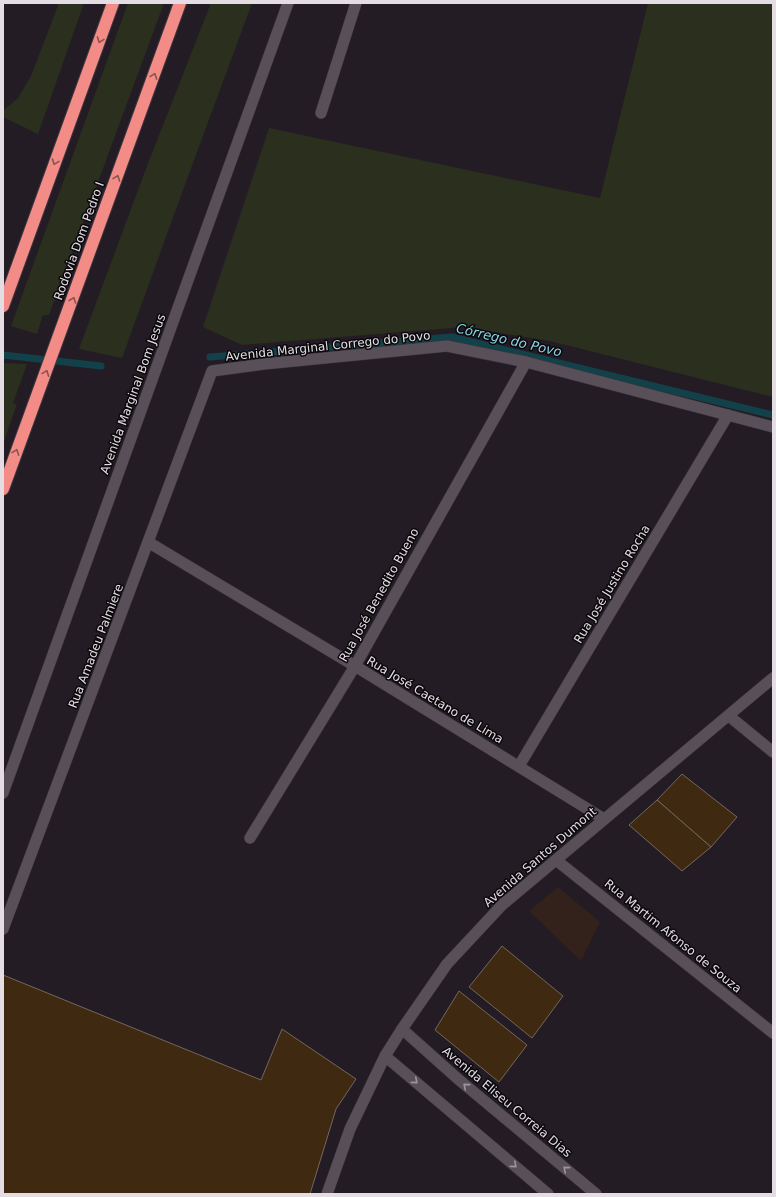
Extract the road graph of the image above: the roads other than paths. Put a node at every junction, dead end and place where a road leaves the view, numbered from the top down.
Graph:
1 (113, 3) edge
2 (180, 3) edge
3 (288, 3) edge
4 (356, 3) edge
5 (321, 113) dead end
6 (3, 306) edge
7 (526, 362) junction
8 (212, 371) joint
9 (728, 415) junction
10 (773, 427) edge
11 (3, 489) edge
12 (148, 542) junction
13 (355, 666) junction
14 (773, 678) edge
15 (769, 684) edge
16 (729, 716) junction
17 (773, 752) edge
18 (519, 766) junction
19 (3, 793) edge
20 (604, 818) junction
21 (250, 838) dead end
22 (556, 860) junction
23 (3, 929) edge
24 (402, 1029) junction
25 (773, 1033) edge
26 (385, 1056) junction
27 (327, 1194) edge
28 (548, 1194) edge
29 (596, 1194) edge

1 -> 6 highway
11 -> 2 highway, Rodovia Dom Pedro I
3 - 19 street, Avenida Marginal Bom Jesus
4 - 5 street
7 - 8 street, Avenida Marginal Corrego do Povo
7 - 9 street, Avenida Marginal Corrego do Povo
7 - 13 street, Rua José Benedito Bueno
8 - 12 street, Rua Amadeu Palmiere
9 - 10 street, Avenida Marginal Corrego do Povo
9 - 18 street, Rua José Justino Rocha
12 - 13 street, Rua José Caetano de Lima
12 - 23 street, Rua Amadeu Palmiere
13 - 18 street, Rua José Caetano de Lima
13 - 21 street, Rua José Benedito Bueno
14 - 15 street, Avenida Santos Dumont
15 - 16 street, Avenida Santos Dumont
16 - 17 street
16 - 20 street, Avenida Santos Dumont
18 - 20 street, Rua José Caetano de Lima
20 - 22 street, Avenida Santos Dumont
22 - 24 street, Avenida Santos Dumont
22 - 25 street, Rua Martim Afonso de Souza
24 - 26 street, Avenida Santos Dumont
29 -> 24 street, Avenida Eliseu Correia Dias
26 - 27 street, Avenida Santos Dumont
26 -> 28 street

